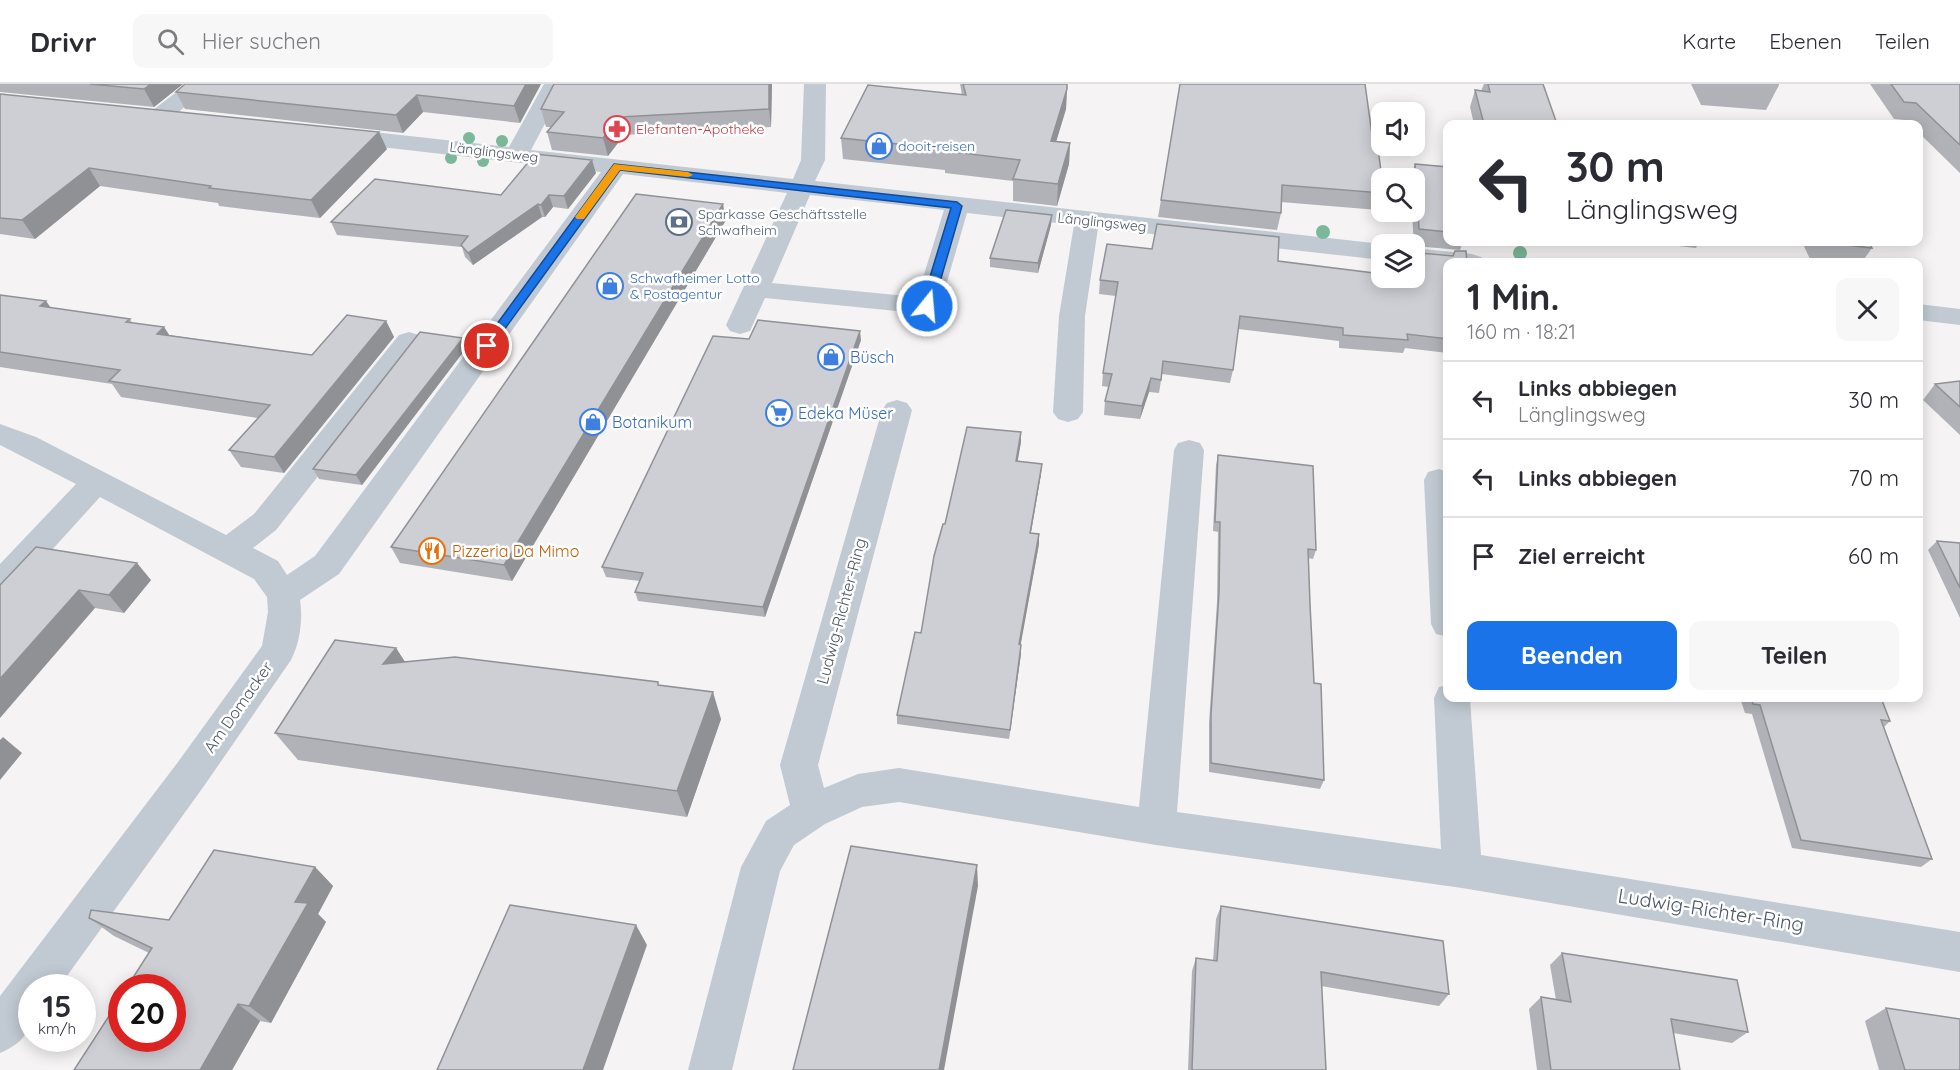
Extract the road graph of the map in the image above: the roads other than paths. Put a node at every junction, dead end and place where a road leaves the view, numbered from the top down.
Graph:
1 (201, 84) edge
2 (555, 84) edge
3 (815, 84) edge
4 (137, 113) edge
5 (161, 116) junction
6 (194, 119) edge
7 (318, 132) edge
8 (515, 155) junction
9 (617, 166) junction
10 (801, 188) junction
11 (957, 206) junction
12 (1088, 220) junction
13 (1371, 251) edge
14 (1425, 257) edge
15 (1443, 259) edge
16 (756, 289) junction
17 (1923, 312) edge
18 (1960, 316) edge
19 (740, 325) dead end
20 (409, 341) dead end
21 (897, 410) dead end
22 (1068, 412) dead end
23 (0, 434) edge
24 (1189, 450) dead end
25 (1439, 480) dead end
26 (97, 481) junction
27 (1443, 544) edge
28 (228, 550) junction
29 (0, 585) edge
30 (283, 595) junction
31 (1452, 702) edge
32 (811, 812) junction
33 (1155, 827) junction
34 (1462, 870) junction
35 (1960, 952) edge
36 (42, 974) edge
37 (18, 1007) edge
38 (0, 1031) edge
39 (710, 1070) edge

1 - 5 street
2 - 8 street
3 - 10 street
4 - 5 street
5 - 6 street
7 - 8 street, Länglingsweg
8 - 9 street, Länglingsweg
9 - 10 street, Länglingsweg
9 - 30 street
10 - 11 street, Länglingsweg
10 - 16 street
11 - 12 street, Länglingsweg
11 - 16 street
12 - 13 street, Länglingsweg
12 - 22 street
14 - 15 street
16 - 19 street
17 - 18 street
20 - 28 street
21 - 32 street, Ludwig-Richter-Ring
23 - 26 street
24 - 33 street
25 - 27 street
26 - 28 street
26 - 29 street
28 - 30 street
30 - 36 street, Am Domacker
31 - 34 street
32 - 33 street, Ludwig-Richter-Ring
32 - 39 street, Ludwig-Richter-Ring
33 - 34 street, Ludwig-Richter-Ring
34 - 35 street, Ludwig-Richter-Ring
37 - 38 street, Am Domacker

